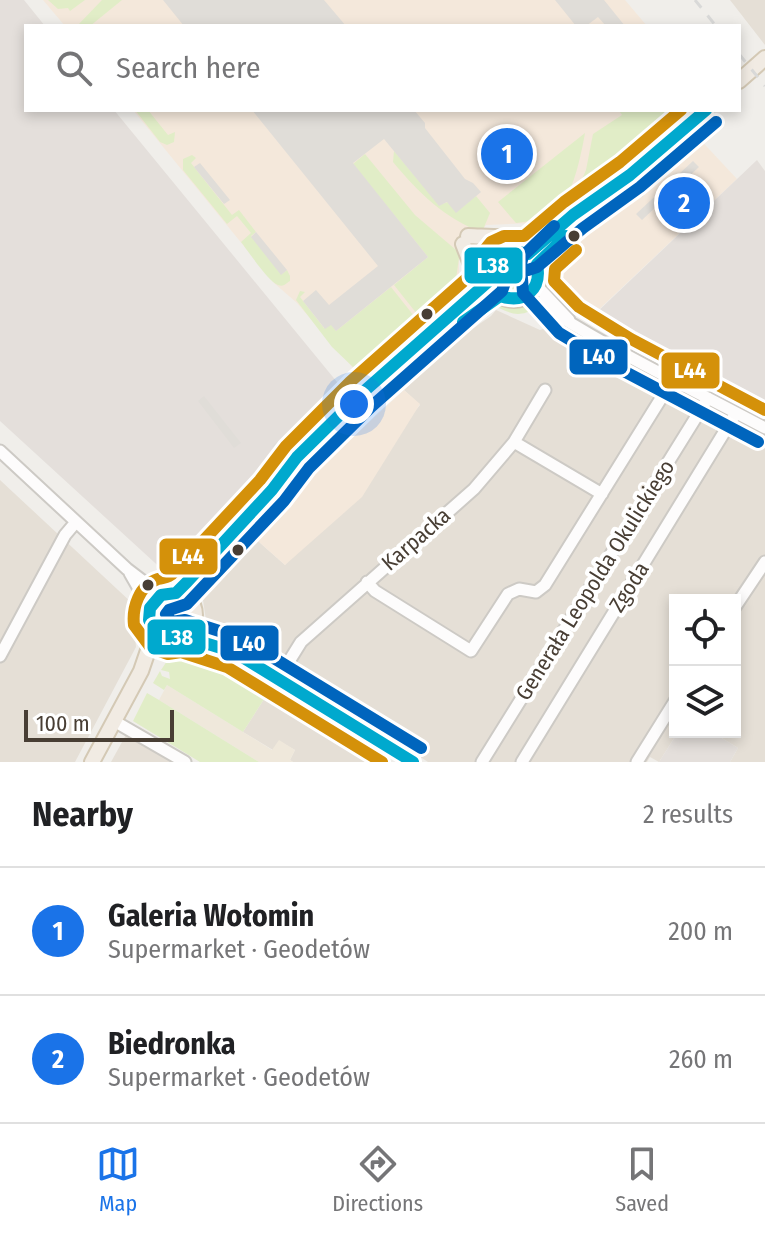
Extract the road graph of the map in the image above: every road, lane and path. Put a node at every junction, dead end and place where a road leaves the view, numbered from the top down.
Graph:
1 (765, 58) edge
2 (741, 79) edge
3 (704, 112) edge
4 (630, 175) junction
5 (573, 215) junction
6 (532, 259) junction
7 (490, 280) junction
8 (533, 291) junction
9 (500, 296) junction
10 (470, 297) junction
11 (673, 379) junction
12 (545, 390) dead end
13 (708, 398) junction
14 (736, 413) junction
15 (765, 428) edge
16 (514, 442) junction
17 (0, 451) edge
18 (272, 490) junction
19 (602, 494) junction
20 (76, 522) junction
21 (765, 562) edge
22 (127, 569) junction
23 (367, 582) junction
24 (175, 596) junction
25 (741, 598) edge
26 (150, 608) junction
27 (193, 622) junction
28 (155, 630) junction
29 (176, 637) junction
30 (234, 652) junction
31 (0, 656) edge
32 (141, 671) junction
33 (278, 679) junction
34 (669, 711) edge
35 (114, 721) junction
36 (92, 762) edge
37 (185, 762) edge
38 (413, 762) edge
39 (482, 762) edge
40 (522, 762) edge
41 (637, 762) edge

1 - 2 main road
3 - 4 main road
4 - 5 main road
4 - 6 main road
5 - 6 main road
5 - 10 main road
6 - 7 main road
6 - 8 main road
7 - 9 main road
7 - 10 main road
8 - 9 main road
8 - 11 street
9 - 18 main road
10 - 18 main road
11 - 13 street
11 - 19 street
12 - 16 street, Karpacka
13 - 14 street
13 - 39 street, Generała Leopolda Okulickiego
14 - 15 street
14 - 40 street, Zgoda
16 - 19 street
16 - 23 street, Karpacka
17 - 20 street
18 - 24 main road
19 - 23 street
20 - 22 street
20 - 31 street
21 - 25 street
22 - 24 street
22 - 26 street
23 - 33 street, Karpacka
24 - 26 main road
24 - 27 main road
26 - 28 main road
27 - 29 main road
27 - 30 street
28 - 29 main road
28 - 32 main road
29 - 30 street
29 - 32 main road
30 - 33 street
32 - 35 main road
33 - 38 street
34 - 41 street
35 - 36 main road
35 - 37 street

